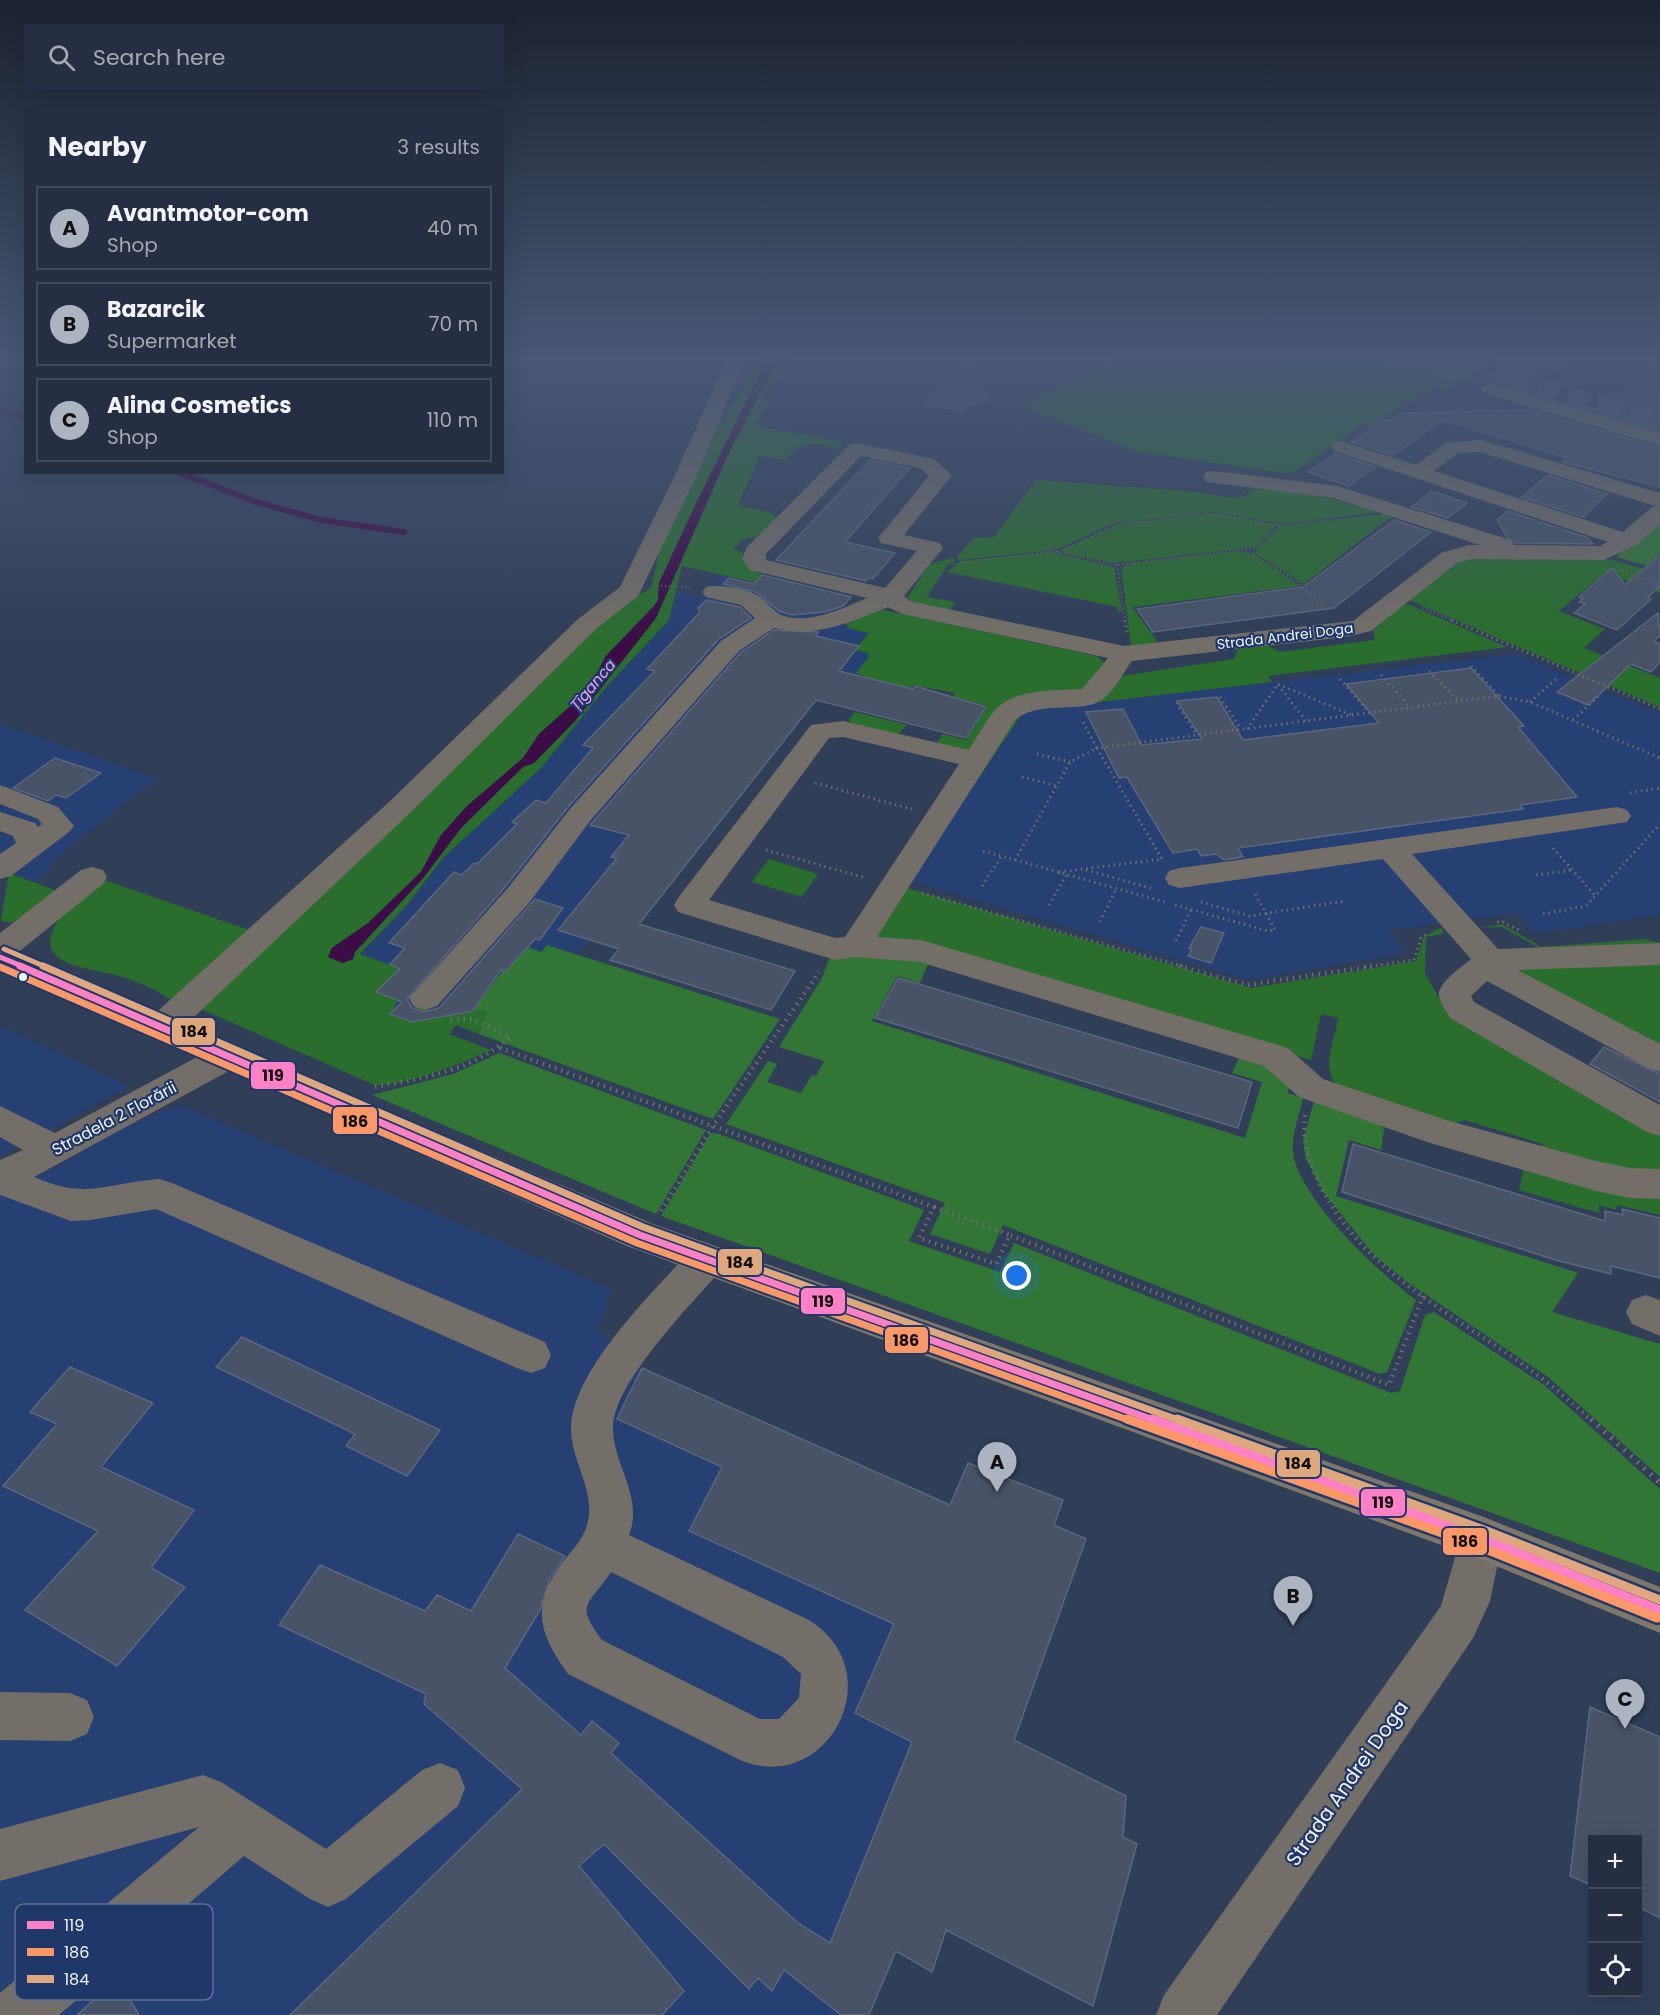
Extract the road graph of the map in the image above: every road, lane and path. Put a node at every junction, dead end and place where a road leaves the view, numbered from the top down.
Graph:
1 (696, 451) edge
2 (854, 451) edge
3 (866, 451) edge
4 (1354, 451) edge
5 (1448, 451) edge
6 (1498, 451) edge
7 (1419, 472) junction
8 (1214, 477) dead end
9 (1660, 500) edge
10 (1397, 511) junction
11 (1660, 512) edge
12 (1280, 525) junction
13 (1627, 541) junction
14 (1246, 549) junction
15 (1058, 552) junction
16 (1532, 554) junction
17 (1117, 565) junction
18 (949, 567) dead end
19 (651, 585) dead end
20 (679, 587) dead end
21 (714, 592) dead end
22 (891, 597) junction
23 (1401, 598) junction
24 (1329, 613) dead end
25 (770, 619) junction
26 (1128, 654) junction
27 (1471, 666) dead end
28 (1429, 671) dead end
29 (1382, 675) dead end
30 (1340, 679) dead end
31 (1556, 679) dead end
32 (1278, 684) junction
33 (1499, 696) junction
34 (1599, 696) dead end
35 (1220, 697) dead end
36 (1458, 701) junction
37 (1530, 702) junction
38 (1176, 703) dead end
39 (1410, 707) junction
40 (1660, 709) edge
41 (1369, 713) junction
42 (1352, 715) junction
43 (1080, 716) dead end
44 (1573, 720) junction
45 (1306, 721) junction
46 (1241, 729) junction
47 (1247, 729) junction
48 (1197, 735) junction
49 (1097, 748) junction
50 (1037, 754) dead end
51 (1660, 758) edge
52 (976, 760) junction
53 (1070, 762) junction
54 (788, 776) junction
55 (1022, 777) dead end
56 (1057, 786) junction
57 (0, 795) edge
58 (0, 808) edge
59 (913, 809) dead end
60 (1617, 816) dead end
61 (0, 820) edge
62 (1660, 824) edge
63 (1535, 827) junction
64 (738, 843) junction
65 (20, 848) edge
66 (1391, 849) junction
67 (1002, 856) dead end
68 (1015, 860) dead end
69 (1572, 870) junction
70 (1059, 872) dead end
71 (1066, 874) dead end
72 (1536, 875) dead end
73 (92, 877) dead end
74 (1180, 878) dead end
75 (895, 885) junction
76 (982, 886) dead end
77 (1116, 889) dead end
78 (1596, 897) junction
79 (1344, 901) dead end
80 (1049, 905) dead end
81 (1191, 910) dead end
82 (1267, 914) dead end
83 (1543, 914) dead end
84 (1100, 922) dead end
85 (1459, 924) junction
86 (1522, 933) dead end
87 (1176, 941) dead end
88 (845, 947) junction
89 (0, 951) edge
90 (1660, 954) edge
91 (0, 957) edge
92 (1487, 963) junction
93 (425, 998) joint
94 (160, 1028) junction
95 (500, 1048) junction
96 (226, 1057) junction
97 (1660, 1059) edge
98 (368, 1088) dead end
99 (1311, 1088) junction
100 (0, 1120) edge
101 (1660, 1122) edge
102 (713, 1126) junction
103 (55, 1150) junction
104 (0, 1178) edge
105 (1660, 1184) edge
106 (934, 1207) junction
107 (659, 1213) dead end
108 (1010, 1235) junction
109 (706, 1260) junction
110 (1423, 1296) junction
111 (531, 1355) dead end
112 (1660, 1483) edge
113 (1481, 1538) junction
114 (602, 1545) junction
115 (1660, 1610) edge
116 (0, 1716) edge
117 (70, 1717) dead end
118 (440, 1788) dead end
119 (241, 1825) junction
120 (0, 1855) edge
121 (148, 1904) edge
122 (35, 2000) edge
123 (17, 2015) edge
124 (1185, 2015) edge

1 - 94 street
2 - 22 street, Strada Andrei Doga
3 - 22 street, Strada Andrei Doga
4 - 7 street
5 - 7 street
6 - 9 street
7 - 13 street
8 - 10 street
10 - 12 path
10 - 16 street
11 - 13 street, Strada Andrei Doga
12 - 14 path
12 - 15 path
13 - 16 street, Strada Andrei Doga
14 - 17 path
14 - 24 path
15 - 17 path
15 - 18 path
16 - 23 street, Strada Andrei Doga
17 - 26 path
19 - 20 path
21 - 25 street
22 - 25 street
22 - 26 street, Strada Andrei Doga
23 - 26 street, Strada Andrei Doga
23 - 40 path
25 - 93 street
26 - 52 street
27 - 33 path
28 - 36 path
29 - 39 path
30 - 41 path
31 - 37 path
32 - 42 path
32 - 45 path
32 - 47 path
33 - 36 path
33 - 37 path
34 - 44 path
35 - 46 path
36 - 39 path
37 - 44 path
38 - 48 path
39 - 41 path
41 - 42 path
42 - 45 path
43 - 49 path
44 - 51 path
45 - 47 path
46 - 47 path
46 - 48 path
48 - 49 path
49 - 53 path
49 - 70 path
50 - 53 path
52 - 54 street
52 - 75 street
53 - 56 path
54 - 59 path
54 - 64 street
55 - 56 path
56 - 68 path
57 - 65 street
58 - 65 street
60 - 63 street
61 - 65 street
62 - 78 path
63 - 66 street
63 - 69 path
64 - 75 path
64 - 88 street
66 - 74 street
66 - 85 street
67 - 76 path
69 - 72 path
69 - 78 path
71 - 80 path
73 - 89 street
75 - 85 path
75 - 88 street
77 - 84 path
78 - 83 path
79 - 82 path
81 - 87 path
85 - 86 path
85 - 92 street
88 - 99 street
88 - 102 path
90 - 92 street
91 - 94 main road
92 - 97 street
92 - 101 street
93 - 95 path
94 - 96 main road
95 - 98 path
95 - 102 path
96 - 103 street, Stradela 2 Florării
96 - 109 main road
99 - 105 street
99 - 110 path
100 - 103 street
102 - 106 path
102 - 107 path
103 - 104 street, Stradela 2 Florării
104 - 111 street
106 - 108 path
106 - 108 path
108 - 110 path
109 - 113 main road
109 - 114 street
110 - 112 path
113 - 115 main road
113 - 124 street, Strada Andrei Doga
114 - 114 street
116 - 117 street
118 - 119 street
119 - 120 street
119 - 121 street
122 - 123 street

